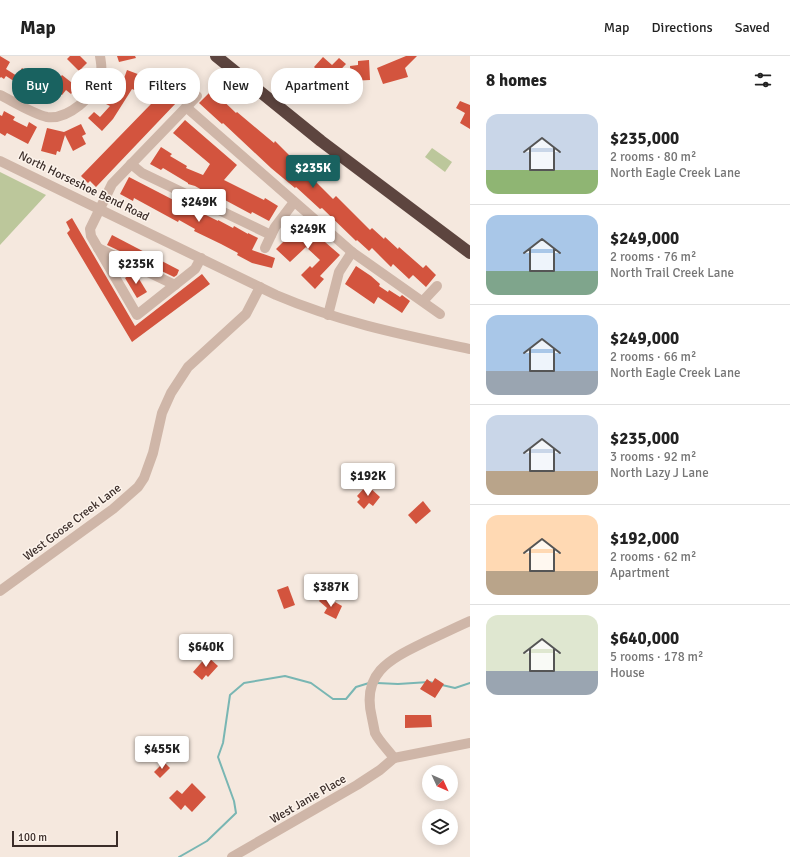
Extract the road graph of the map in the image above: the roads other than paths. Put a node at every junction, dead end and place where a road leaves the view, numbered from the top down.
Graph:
1 (100, 56) edge
2 (216, 56) edge
3 (0, 95) edge
4 (189, 104) edge
5 (186, 107) junction
6 (0, 161) edge
7 (131, 164) junction
8 (294, 202) junction
9 (99, 209) junction
10 (271, 236) junction
11 (98, 248) junction
12 (265, 248) dead end
13 (352, 252) junction
14 (470, 253) edge
15 (200, 258) junction
16 (175, 285) junction
17 (437, 286) dead end
18 (260, 287) junction
19 (423, 301) junction
20 (440, 314) dead end
21 (328, 315) junction
22 (470, 349) edge
23 (0, 591) edge
24 (470, 621) edge
25 (470, 743) edge
26 (394, 758) junction
27 (232, 857) edge

1 - 3 street
2 - 14 highway
4 - 5 street
5 - 7 street
5 - 8 street
6 - 9 street, North Horseshoe Bend Road
7 - 9 street
7 - 10 street
8 - 10 street
8 - 13 street
9 - 11 street
9 - 15 street, North Horseshoe Bend Road
10 - 12 street
11 - 16 street
11 - 16 street
13 - 19 street
13 - 21 street
15 - 16 street
15 - 18 street, North Horseshoe Bend Road
17 - 19 street
18 - 21 street, North Horseshoe Bend Road
18 - 23 street, West Goose Creek Lane
19 - 20 street
21 - 22 street, North Horseshoe Bend Road
24 - 26 street
25 - 26 street
26 - 27 street, West Janie Place

